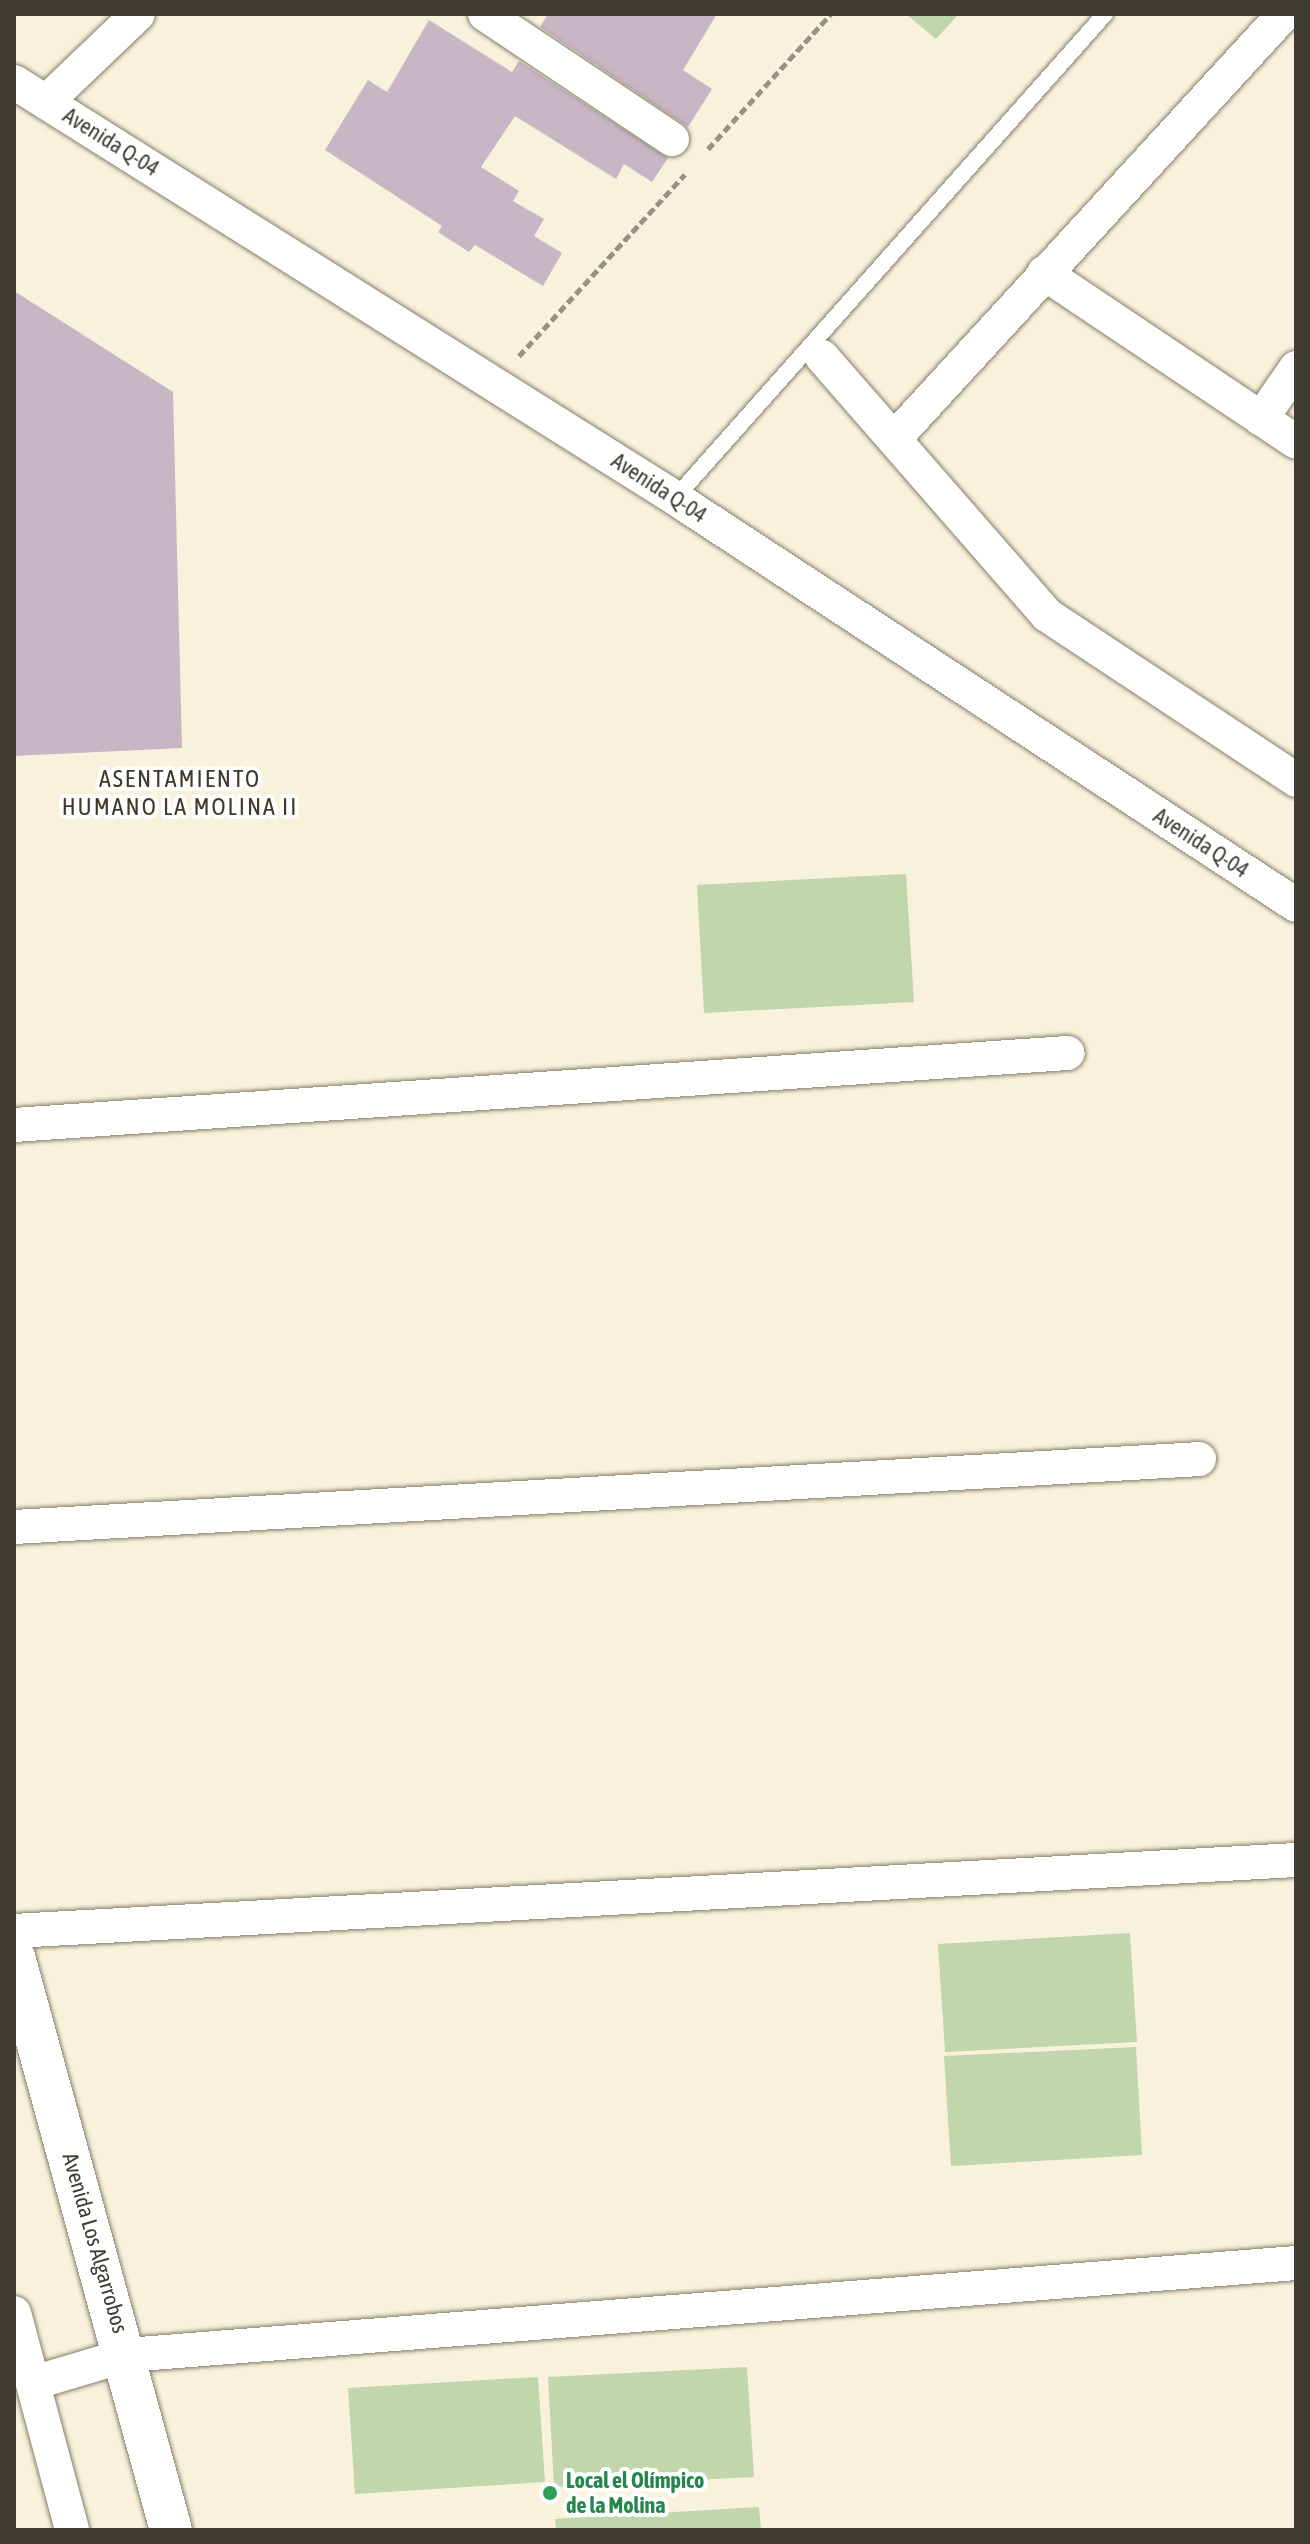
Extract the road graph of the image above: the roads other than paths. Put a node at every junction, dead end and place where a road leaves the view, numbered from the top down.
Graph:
1 (138, 14) edge
2 (485, 14) edge
3 (1105, 14) edge
4 (1286, 22) edge
5 (14, 82) edge
6 (46, 102) junction
7 (672, 139) dead end
8 (1044, 273) junction
9 (822, 357) dead end
10 (1296, 368) edge
11 (1261, 419) junction
12 (894, 439) junction
13 (1296, 442) edge
14 (675, 498) junction
15 (1296, 780) edge
16 (1296, 905) edge
17 (1068, 1053) dead end
18 (14, 1125) edge
19 (1199, 1459) dead end
20 (14, 1527) edge
21 (1296, 1860) edge
22 (14, 1931) edge
23 (14, 1957) edge
24 (1296, 2263) edge
25 (14, 2313) edge
26 (127, 2355) junction
27 (33, 2383) junction
28 (72, 2530) edge
29 (171, 2530) edge

1 - 6 street
2 - 7 street
3 - 14 lane
4 - 8 street
5 - 6 street, Avenida Q-04
6 - 14 street, Avenida Q-04
8 - 11 street
8 - 12 street
9 - 12 street
10 - 11 street
11 - 13 street
12 - 15 street
14 - 16 street, Avenida Q-04
17 - 18 street
19 - 20 street
21 - 22 street
23 - 26 street, Avenida Los Algarrobos
24 - 26 street
25 - 27 street
26 - 27 street
26 - 29 street, Avenida Los Algarrobos
27 - 28 street

